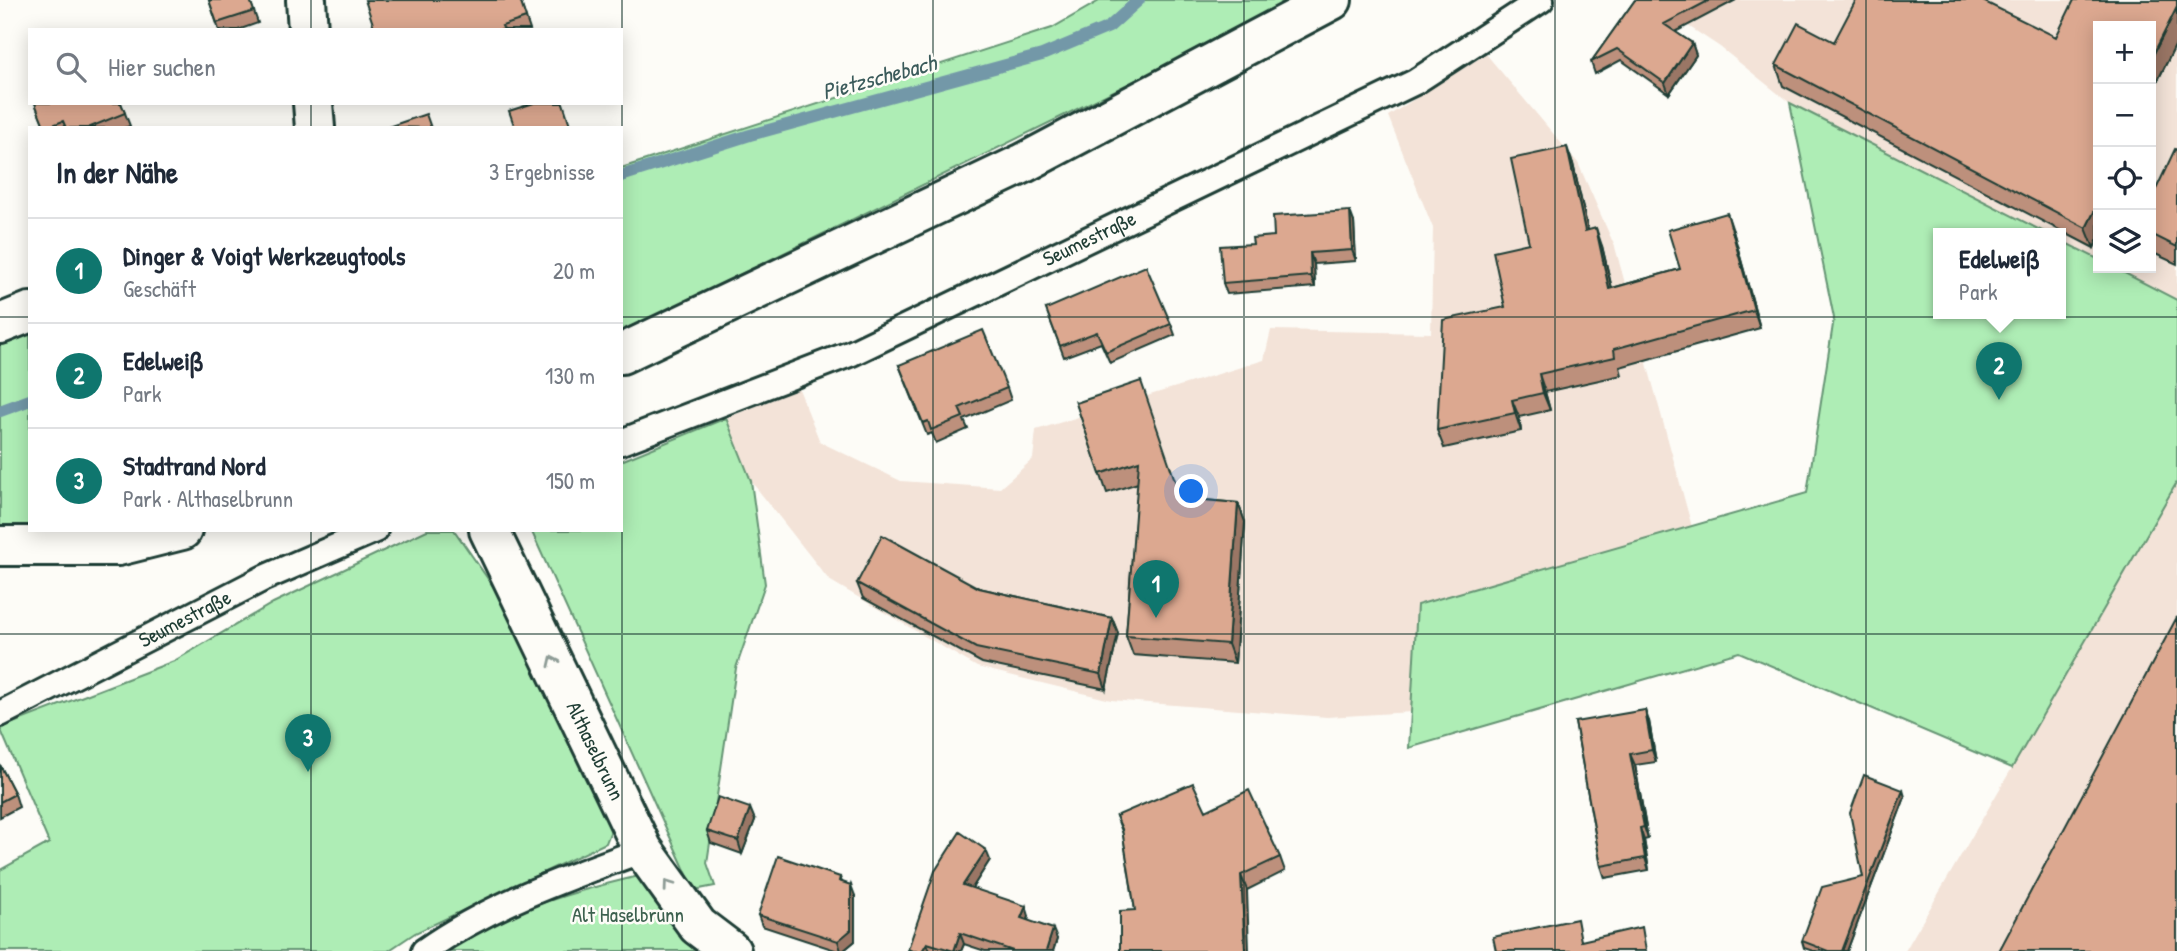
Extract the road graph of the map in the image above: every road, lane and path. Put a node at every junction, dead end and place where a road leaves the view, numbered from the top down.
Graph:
1 (306, 0) edge
2 (1332, 0) edge
3 (1541, 0) edge
4 (308, 28) edge
5 (313, 105) edge
6 (315, 126) edge
7 (28, 313) edge
8 (0, 324) edge
9 (623, 353) edge
10 (623, 441) edge
11 (174, 532) edge
12 (370, 532) edge
13 (490, 532) edge
14 (0, 546) edge
15 (0, 714) edge
16 (643, 850) junction
17 (424, 951) edge
18 (731, 951) edge

1 - 4 street
2 - 9 street
3 - 10 lane, Seumestraße
5 - 6 street
7 - 8 street
11 - 14 street
12 - 15 lane, Seumestraße
16 -> 13 street, Althaselbrunn
16 - 17 lane
18 -> 16 street, Althaselbrunn

